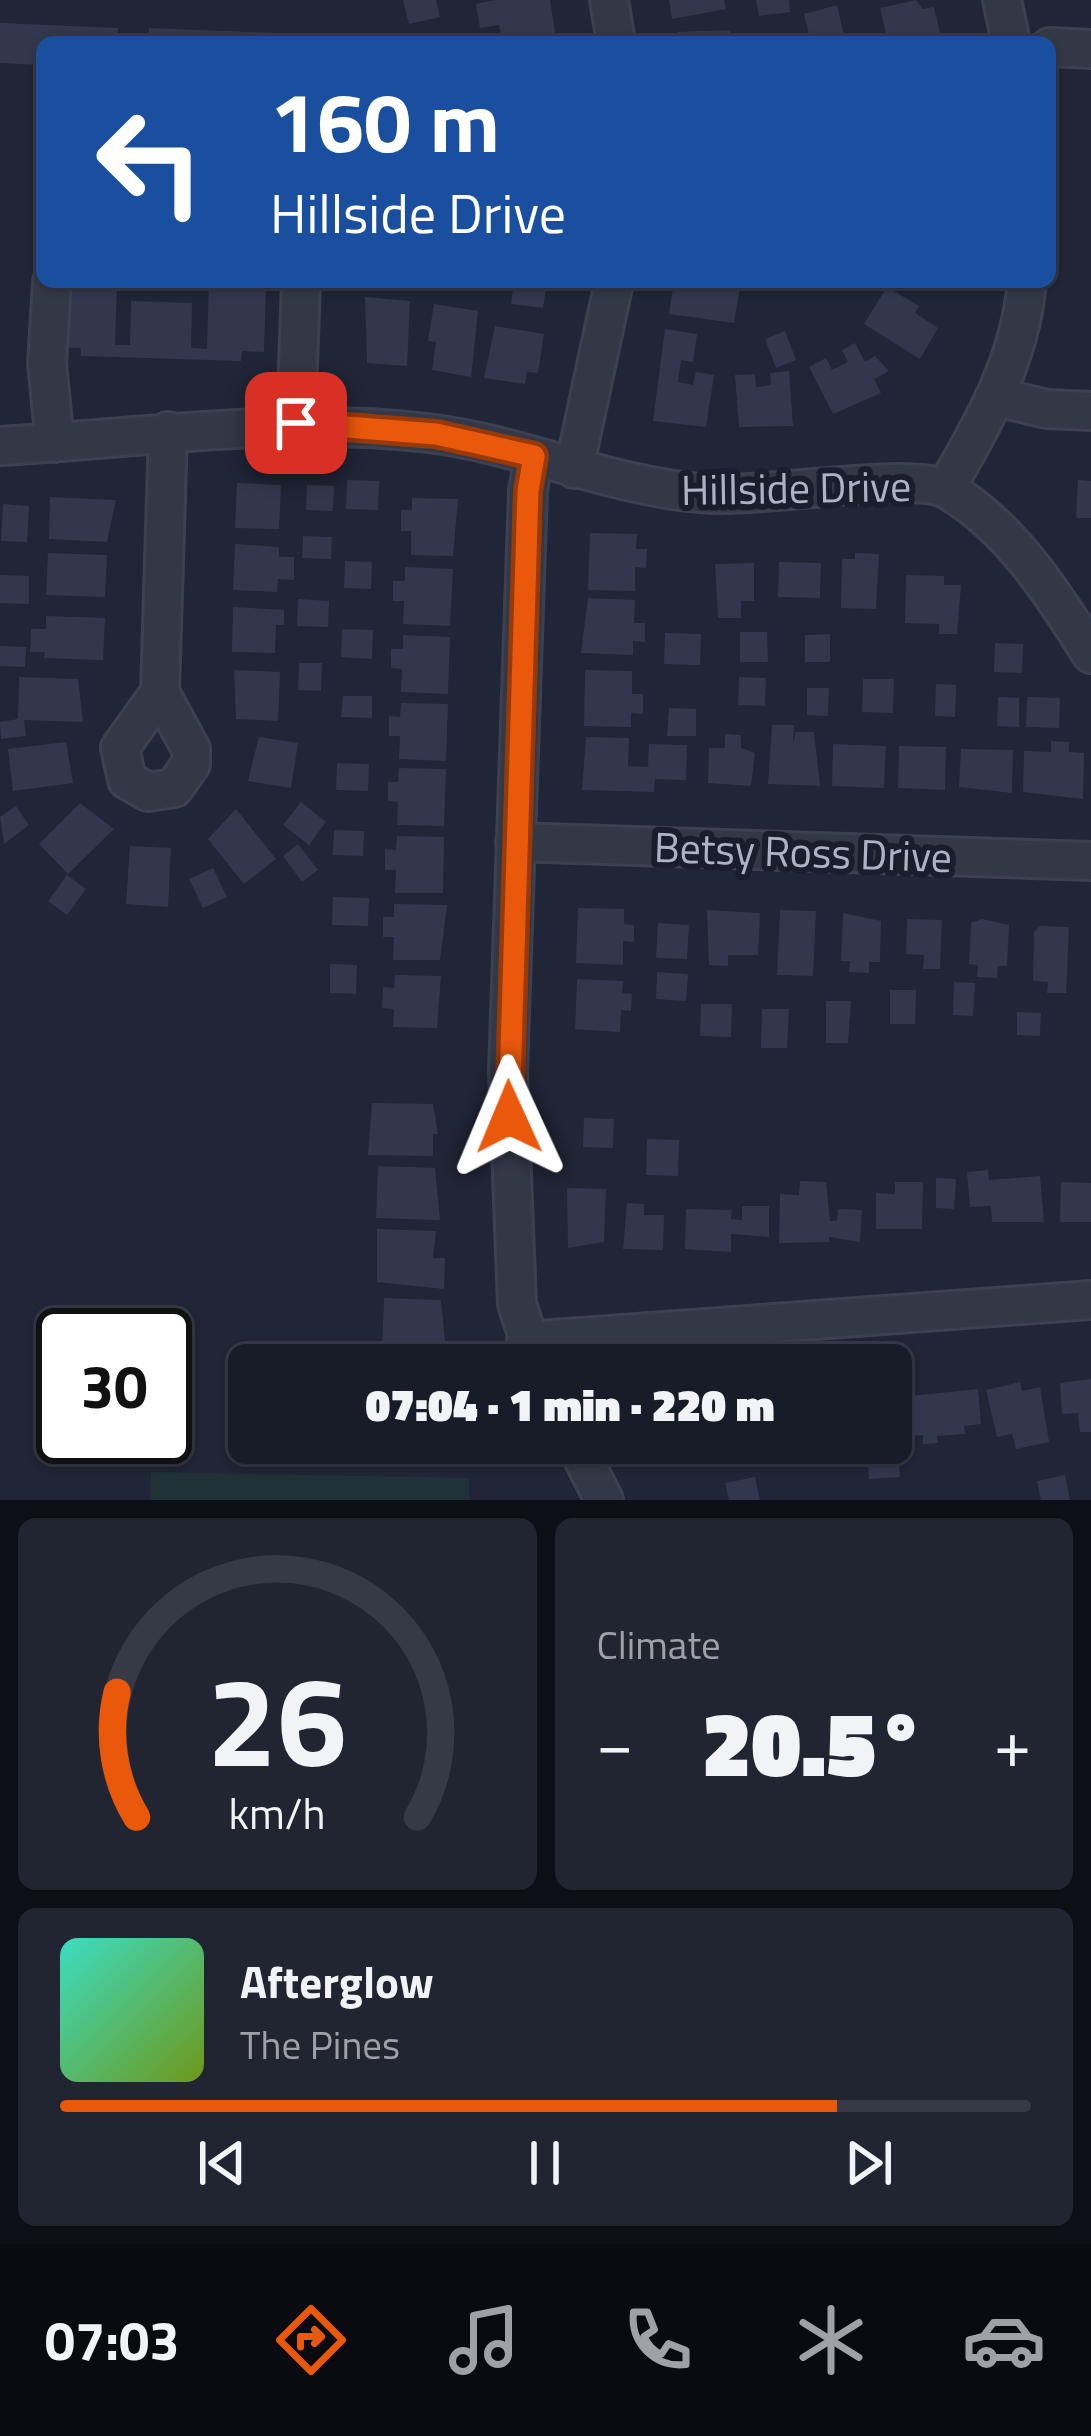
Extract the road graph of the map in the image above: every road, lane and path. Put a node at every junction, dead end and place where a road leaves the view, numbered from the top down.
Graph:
1 (609, 0) edge
2 (1002, 0) edge
3 (615, 36) edge
4 (1010, 36) edge
5 (1056, 47) edge
6 (1091, 49) edge
7 (52, 288) edge
8 (301, 288) edge
9 (613, 288) edge
10 (1026, 288) edge
11 (998, 397) junction
12 (1091, 411) edge
13 (296, 423) junction
14 (168, 430) junction
15 (55, 443) junction
16 (0, 446) edge
17 (534, 456) junction
18 (574, 469) junction
19 (946, 488) junction
20 (1091, 654) edge
21 (160, 692) dead end
22 (515, 842) junction
23 (1091, 861) edge
24 (1091, 1300) edge
25 (529, 1344) edge
26 (627, 1344) edge
27 (586, 1464) edge
28 (604, 1500) edge

1 - 3 street
2 - 4 street
5 - 6 street
7 - 15 street
8 - 13 street
9 - 18 street
10 - 11 street
11 - 12 street
11 - 19 street
13 - 14 street, Hillside Drive
13 - 17 street, Hillside Drive
14 - 15 street, Hillside Drive
14 - 21 street
15 - 16 street, Hillside Drive
17 - 18 street, Hillside Drive
17 - 22 street
18 - 19 street, Hillside Drive
19 - 20 street, Hillside Drive
22 - 23 street, Betsy Ross Drive
22 - 25 street
24 - 26 street
27 - 28 street

